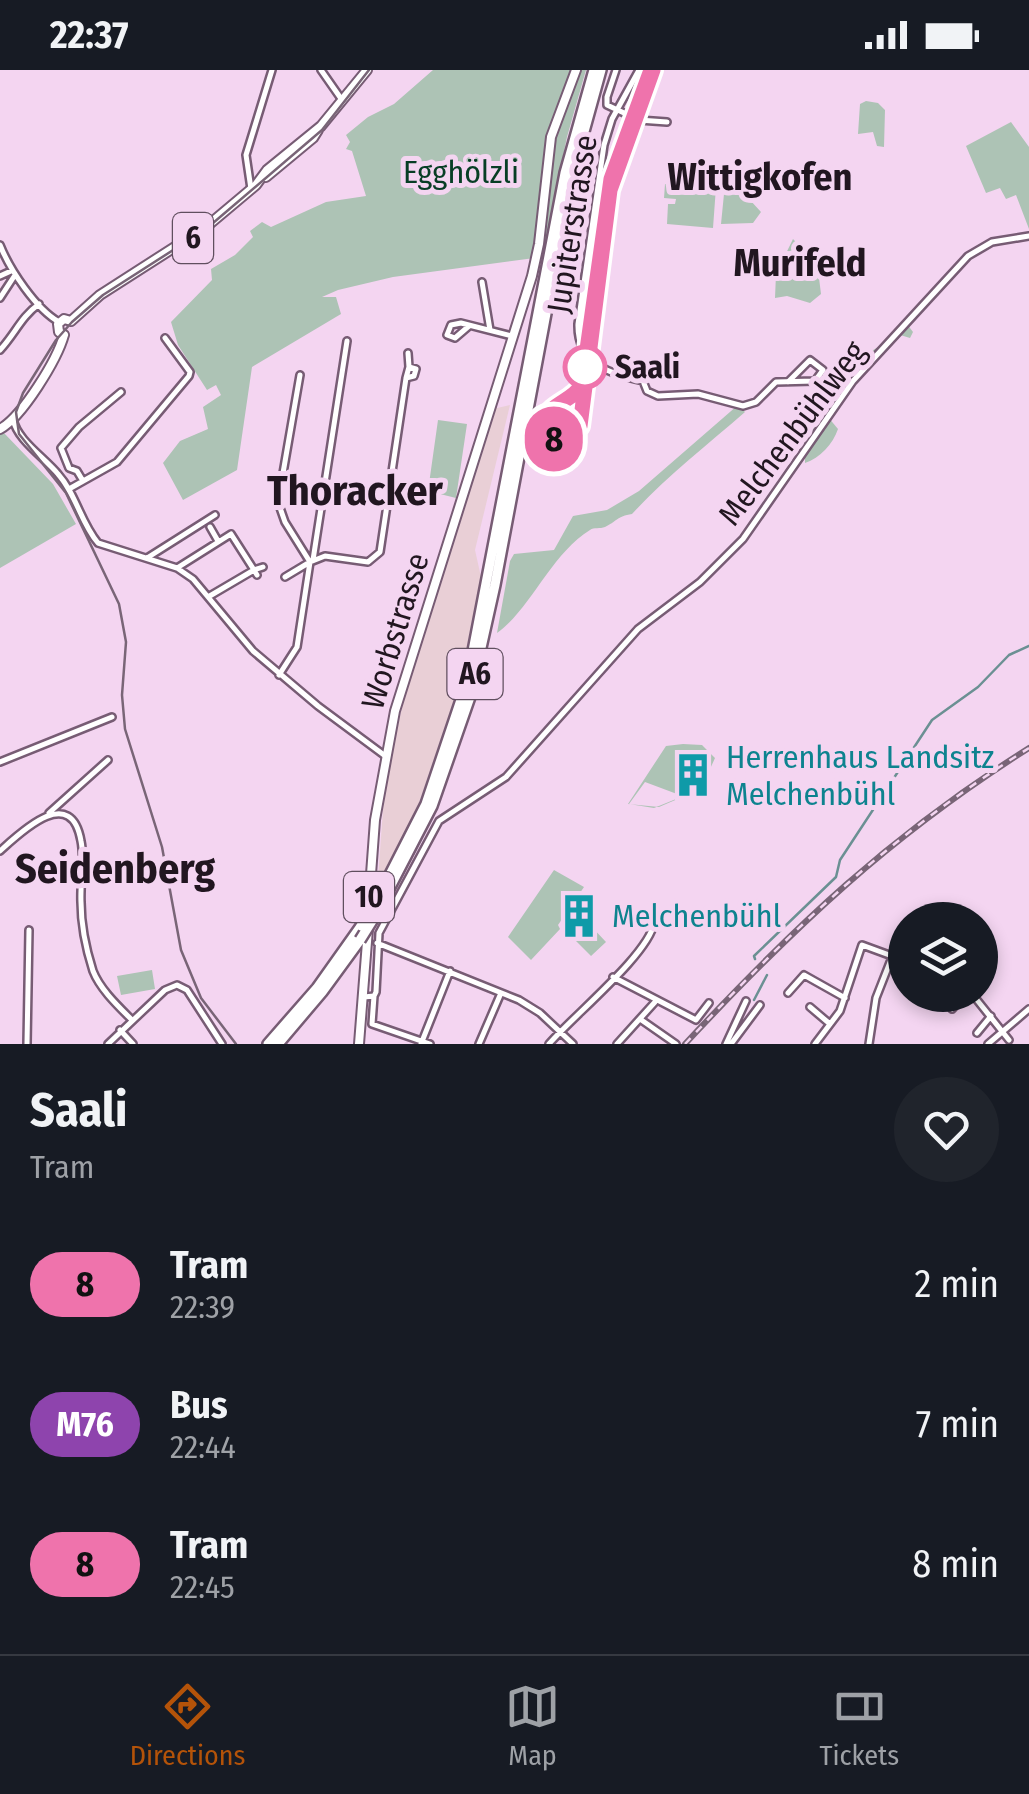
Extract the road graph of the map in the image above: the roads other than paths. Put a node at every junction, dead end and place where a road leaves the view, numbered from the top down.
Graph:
1 (272, 70) edge
2 (321, 70) edge
3 (367, 70) edge
4 (576, 70) edge
5 (597, 70) edge
6 (616, 70) edge
7 (639, 70) edge
8 (343, 101) junction
9 (616, 111) junction
10 (666, 122) dead end
11 (250, 189) junction
12 (1029, 236) edge
13 (0, 246) edge
14 (13, 273) junction
15 (0, 276) edge
16 (482, 282) dead end
17 (0, 298) edge
18 (39, 304) junction
19 (71, 321) junction
20 (59, 322) junction
21 (468, 326) dead end
22 (490, 330) junction
23 (64, 335) junction
24 (513, 336) junction
25 (165, 338) dead end
26 (347, 341) dead end
27 (0, 350) edge
28 (408, 354) dead end
29 (300, 375) dead end
30 (788, 382) junction
31 (121, 392) dead end
32 (13, 420) junction
33 (0, 429) edge
34 (84, 481) junction
35 (70, 488) junction
36 (215, 515) dead end
37 (210, 527) dead end
38 (239, 529) dead end
39 (232, 534) junction
40 (218, 541) junction
41 (146, 558) junction
42 (312, 561) junction
43 (263, 567) dead end
44 (177, 568) junction
45 (255, 573) junction
46 (285, 578) dead end
47 (208, 597) junction
48 (279, 675) junction
49 (112, 717) dead end
50 (384, 755) junction
51 (108, 760) dead end
52 (0, 762) edge
53 (47, 815) junction
54 (0, 851) edge
55 (654, 923) dead end
56 (29, 930) dead end
57 (377, 943) junction
58 (888, 955) edge
59 (888, 967) edge
60 (450, 971) junction
61 (613, 977) junction
62 (501, 992) junction
63 (788, 994) dead end
64 (369, 997) junction
65 (846, 998) junction
66 (655, 1002) junction
67 (746, 1002) dead end
68 (709, 1003) dead end
69 (760, 1005) dead end
70 (810, 1007) dead end
71 (1029, 1008) edge
72 (989, 1012) edge
73 (992, 1016) junction
74 (131, 1019) junction
75 (640, 1019) junction
76 (830, 1024) junction
77 (288, 1028) junction
78 (1001, 1029) junction
79 (120, 1030) junction
80 (560, 1032) junction
81 (977, 1033) dead end
82 (1009, 1040) dead end
83 (620, 1041) edge
84 (421, 1042) edge
85 (27, 1044) edge
86 (108, 1044) edge
87 (133, 1044) edge
88 (222, 1044) edge
89 (268, 1044) edge
90 (278, 1044) edge
91 (359, 1044) edge
92 (430, 1044) edge
93 (479, 1044) edge
94 (549, 1044) edge
95 (573, 1044) edge
96 (633, 1044) edge
97 (676, 1044) edge
98 (728, 1044) edge
99 (814, 1044) edge
100 (869, 1044) edge
101 (988, 1044) edge

1 - 11 street
2 - 8 street
3 - 8 main road, 6
4 - 24 main road, Worbstrasse / 10
5 - 77 highway, A6, bridge
5 - 77 highway, A6, bridge
6 - 9 street, Jupiterstrasse
7 - 9 street, Jupiterstrasse
8 - 11 main road, 6
9 - 10 street, Jupiterstrasse
9 - 30 street, Jupiterstrasse
11 - 19 main road, 6
12 - 57 street, Melchenbühlweg
13 - 14 street
14 - 15 street
14 - 17 street
14 - 18 street
16 - 22 street
18 - 20 street
18 - 27 street
19 - 20 main road
19 - 23 main road
20 - 23 main road
21 - 22 street
22 - 24 street
23 - 32 main road
24 - 50 main road, Worbstrasse / 10
25 - 34 street
26 - 42 street
28 - 42 street
29 - 42 street
30 - 30 street, Jupiterstrasse
31 - 34 street
32 - 33 main road
32 - 35 street
34 - 35 street
35 - 41 street
36 - 41 street
37 - 40 street
38 - 39 street
39 - 40 street
39 - 45 street
40 - 44 street
41 - 44 street
42 - 46 street
42 - 48 street
43 - 45 street
44 - 47 street
45 - 47 street
47 - 48 street
48 - 50 street
49 - 52 street
50 - 64 main road, Worbstrasse / 10
51 - 53 street
53 - 54 street
53 - 74 street
55 - 61 street
56 - 85 street
57 - 60 street
57 - 64 street
58 - 65 street
59 - 100 street
60 - 62 street
60 - 84 street
61 - 66 street
61 - 80 street
62 - 80 street
62 - 93 street
63 - 65 street
64 - 84 street
64 - 91 main road, Worbstrasse / 10
65 - 76 street
66 - 68 street
66 - 75 street
67 - 98 street
69 - 98 street
70 - 76 street
71 - 78 street
72 - 73 street
73 - 78 street
73 - 81 street
74 - 79 street
74 - 88 street
75 - 83 street
75 - 97 street
76 - 99 street
77 - 89 highway, A6
77 - 90 highway, A6
78 - 82 street
78 - 101 street
79 - 86 street
79 - 87 street
80 - 94 street
80 - 95 street
83 - 96 street
84 - 92 street

